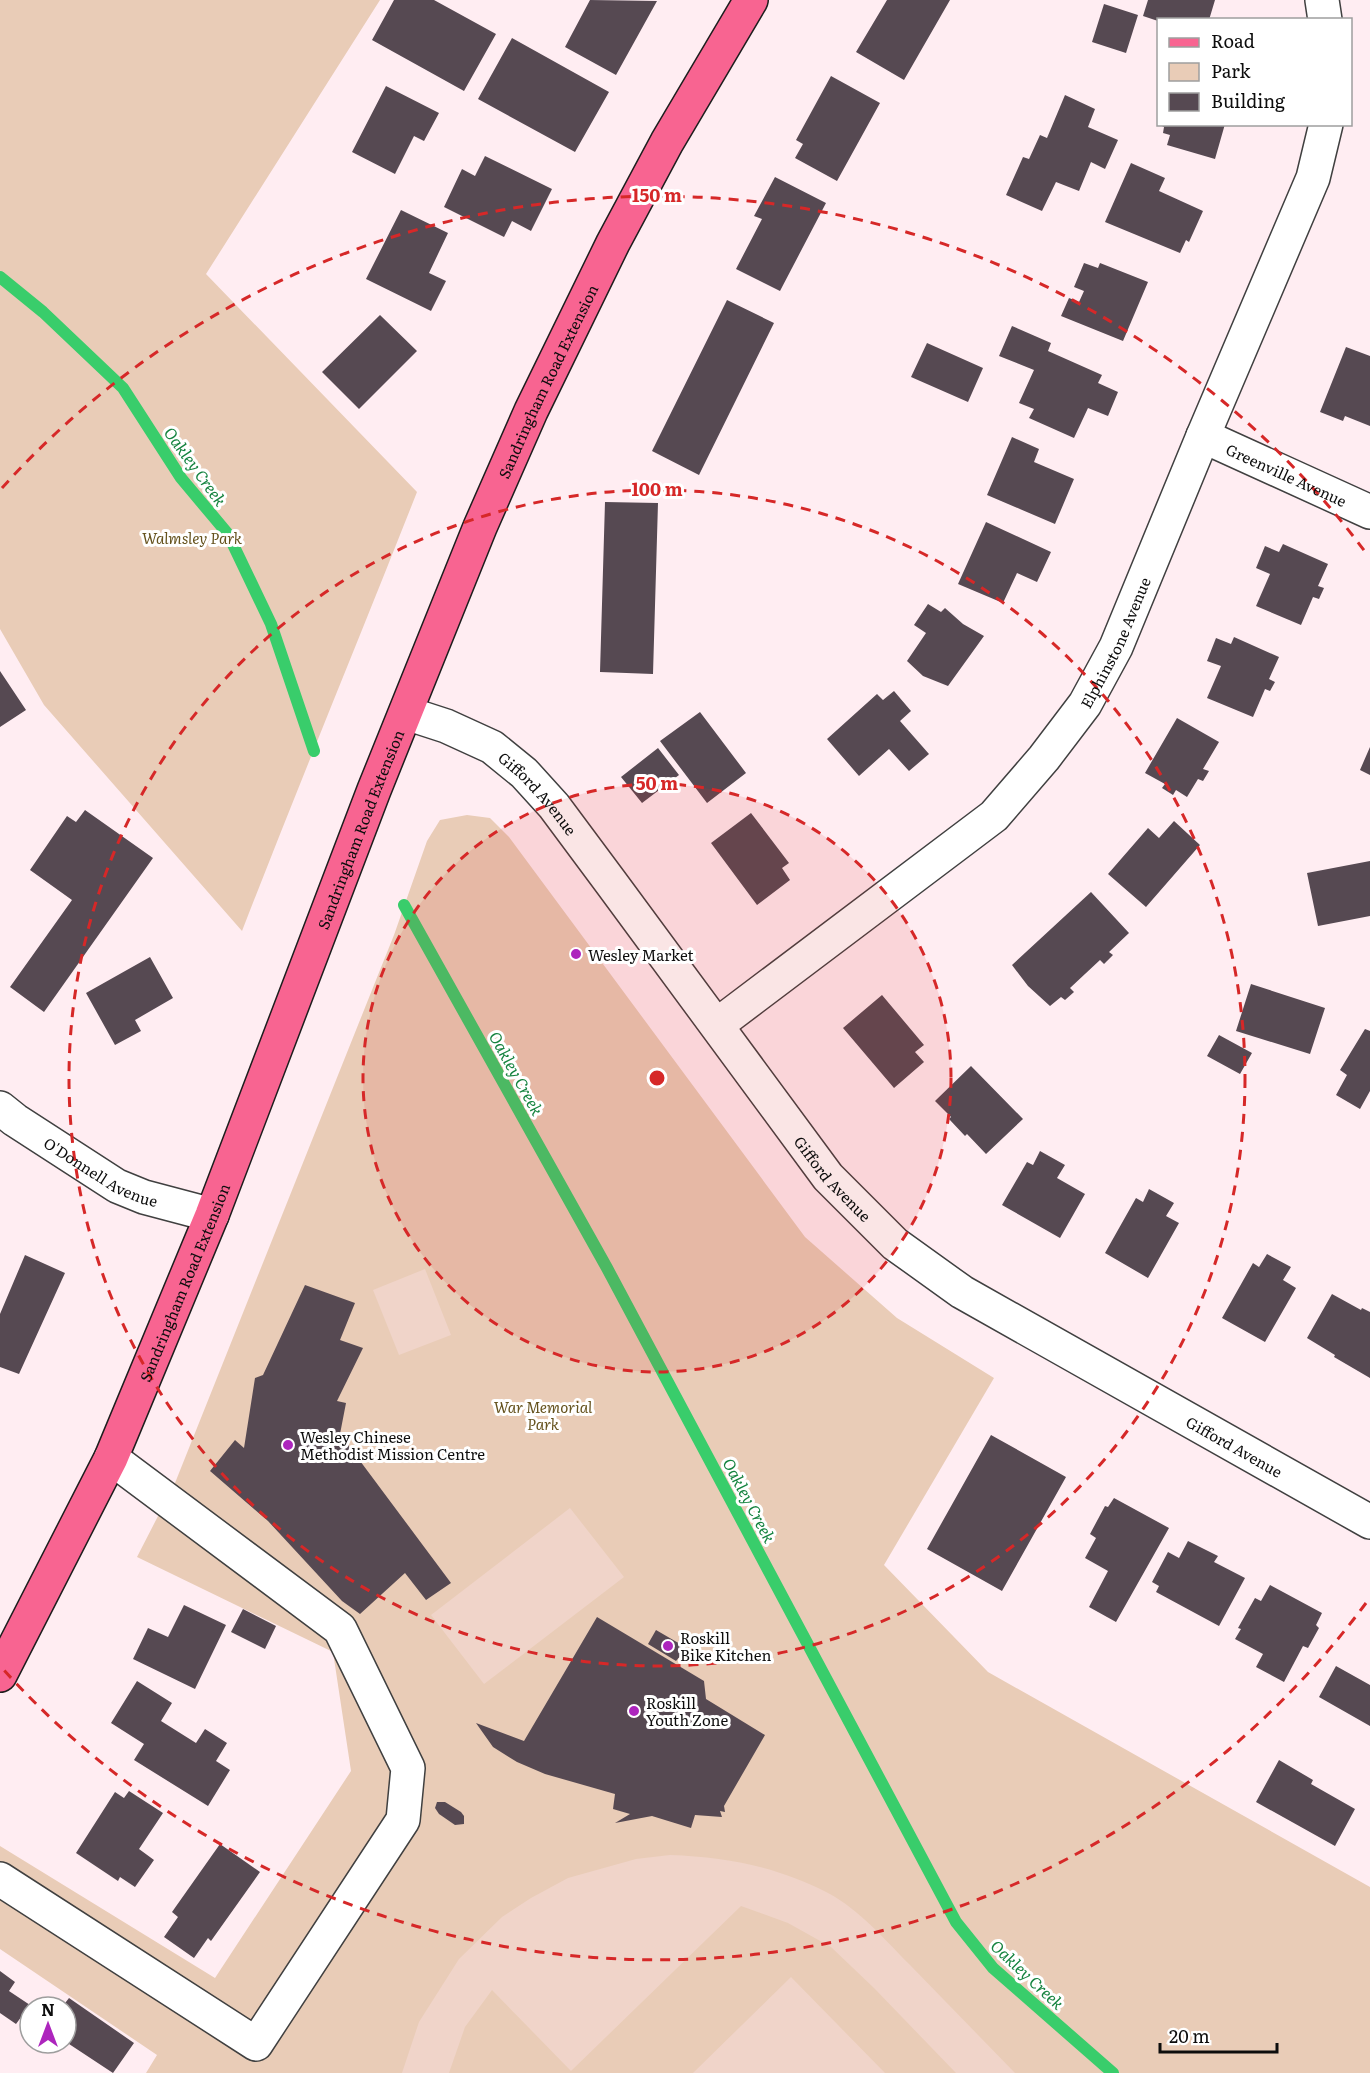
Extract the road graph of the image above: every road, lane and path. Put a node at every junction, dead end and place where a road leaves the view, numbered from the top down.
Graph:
1 (751, 0) edge
2 (1322, 0) edge
3 (1326, 18) edge
4 (1326, 126) edge
5 (1203, 436) junction
6 (1370, 512) edge
7 (406, 713) junction
8 (717, 1025) junction
9 (0, 1108) edge
10 (212, 1215) junction
11 (111, 1458) junction
12 (1370, 1522) edge
13 (0, 1675) edge
14 (0, 1879) edge

1 - 7 main road, Sandringham Road Extension
2 - 3 street
4 - 5 street, Elphinstone Avenue
5 - 6 street, Greenville Avenue
5 - 8 street, Elphinstone Avenue
7 - 8 street, Gifford Avenue
7 - 10 main road, Sandringham Road Extension
8 - 12 street, Gifford Avenue
9 - 10 street, O'Donnell Avenue
10 - 11 main road, Sandringham Road Extension
11 - 13 main road, Sandringham Road Extension
11 - 14 street

